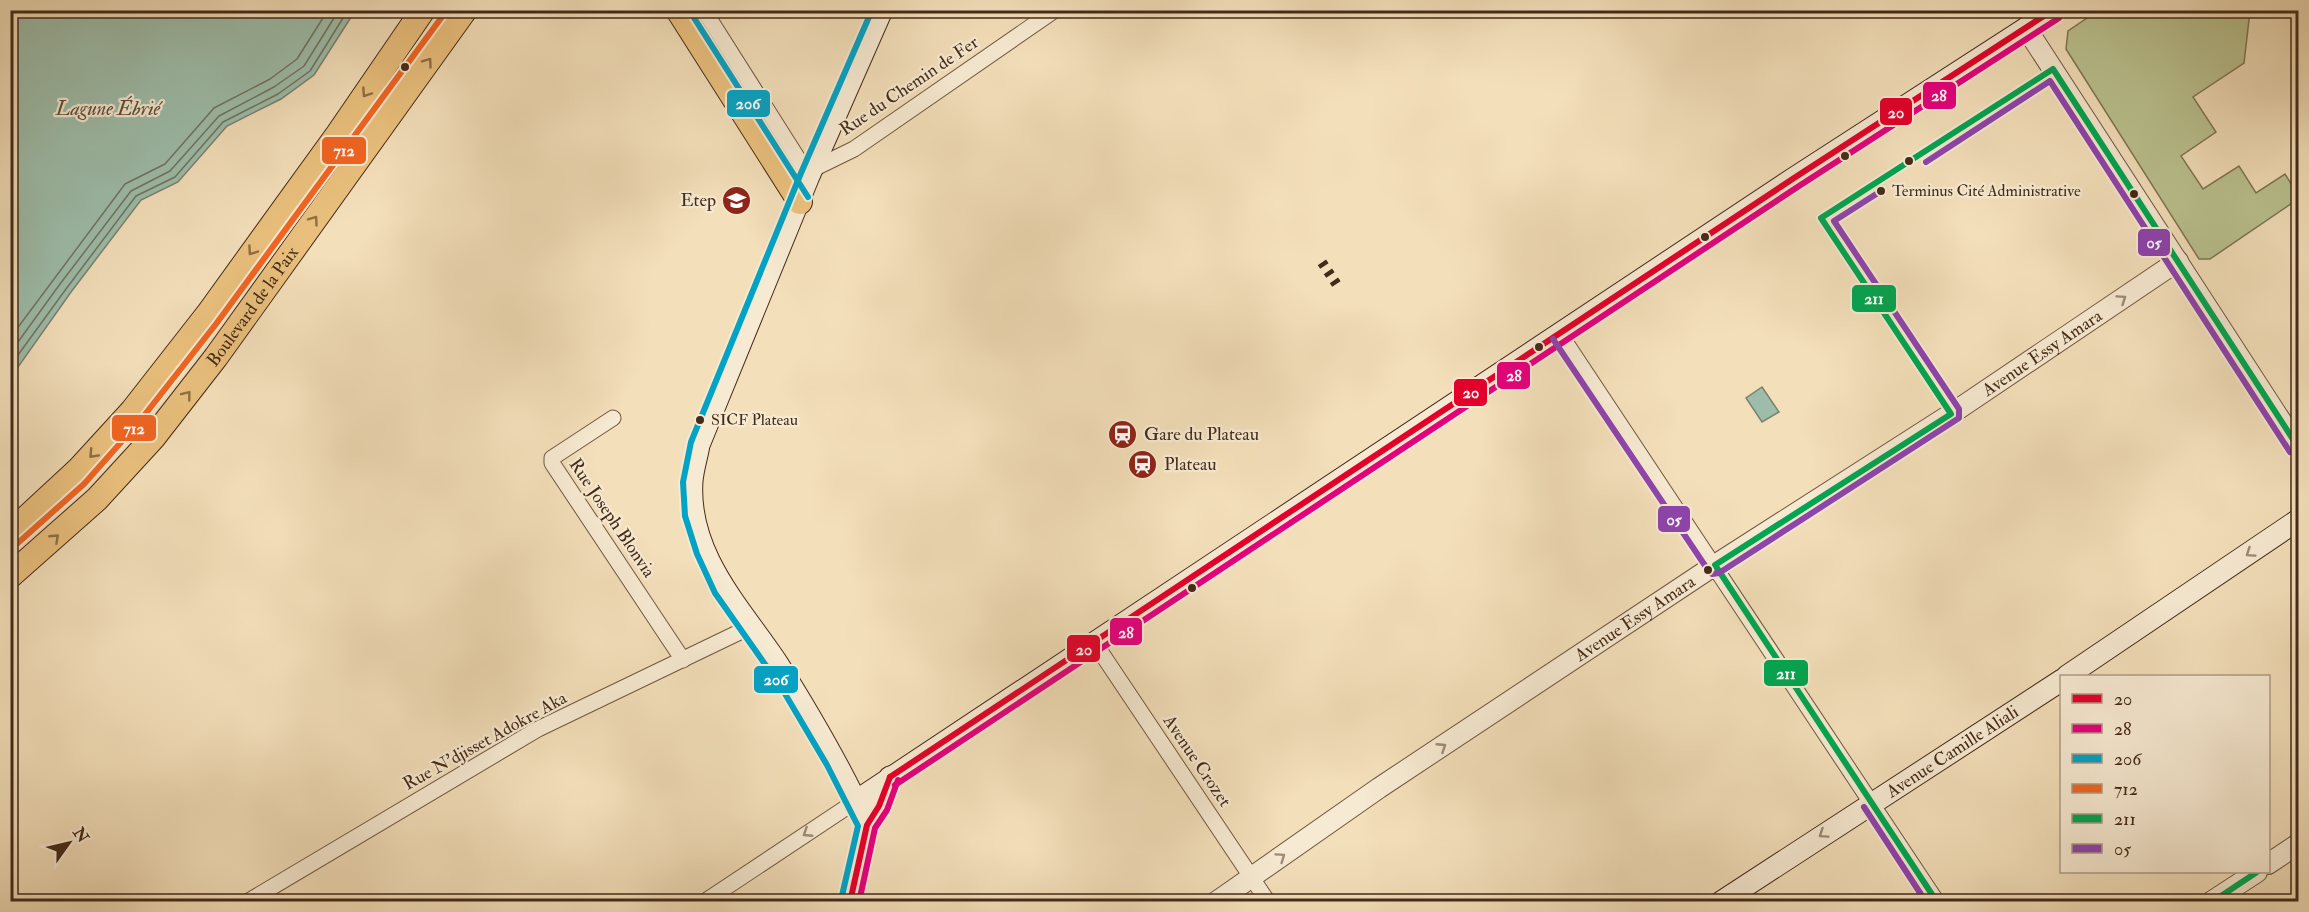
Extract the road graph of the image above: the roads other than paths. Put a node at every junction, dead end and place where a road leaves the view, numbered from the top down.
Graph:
1 (465, 10) edge
2 (678, 10) edge
3 (714, 10) edge
4 (882, 10) edge
5 (1054, 10) edge
6 (2054, 10) edge
7 (417, 16) edge
8 (2026, 28) junction
9 (811, 173) junction
10 (800, 202) junction
11 (2178, 261) junction
12 (1560, 334) junction
13 (613, 418) dead end
14 (2296, 441) edge
15 (2298, 520) edge
16 (10, 533) edge
17 (1715, 565) junction
18 (10, 576) edge
19 (750, 627) junction
20 (1094, 642) junction
21 (683, 660) junction
22 (2068, 675) edge
23 (2060, 681) edge
24 (890, 777) junction
25 (856, 801) junction
26 (1872, 802) junction
27 (867, 825) junction
28 (2298, 844) edge
29 (2270, 863) edge
30 (2255, 873) edge
31 (1252, 877) junction
32 (247, 902) edge
33 (704, 902) edge
34 (850, 902) edge
35 (1216, 902) edge
36 (1268, 902) edge
37 (1721, 902) edge
38 (1937, 902) edge
39 (2211, 902) edge

18 -> 1 main road, Boulevard de la Paix
2 - 10 main road
3 - 9 street
4 - 9 main road
5 - 9 street, Rue du Chemin de Fer
6 - 8 main road
7 -> 16 main road, Boulevard de la Paix
8 - 11 street
8 - 12 main road
9 - 10 main road
10 - 19 main road
11 - 14 street
17 -> 11 street, Avenue Essy Amara
12 - 17 street
12 - 20 main road
13 - 21 street, Rue Joseph Blonvia
15 -> 22 main road
17 - 26 street
31 -> 17 street, Avenue Essy Amara
19 - 21 street, Rue N'djisset Adokre Aka
19 - 25 main road
20 - 24 main road
20 - 31 street, Avenue Crozet
21 - 32 street, Rue N'djisset Adokre Aka
23 - 26 main road, Avenue Camille Aliali
24 - 25 main road
24 - 27 main road
25 - 27 main road
25 -> 33 street
26 -> 37 main road, Avenue Camille Aliali
26 - 38 street
27 - 34 main road
28 - 29 street
30 - 39 street
31 - 35 street, Avenue Essy Amara
31 - 36 street, Avenue Crozet

